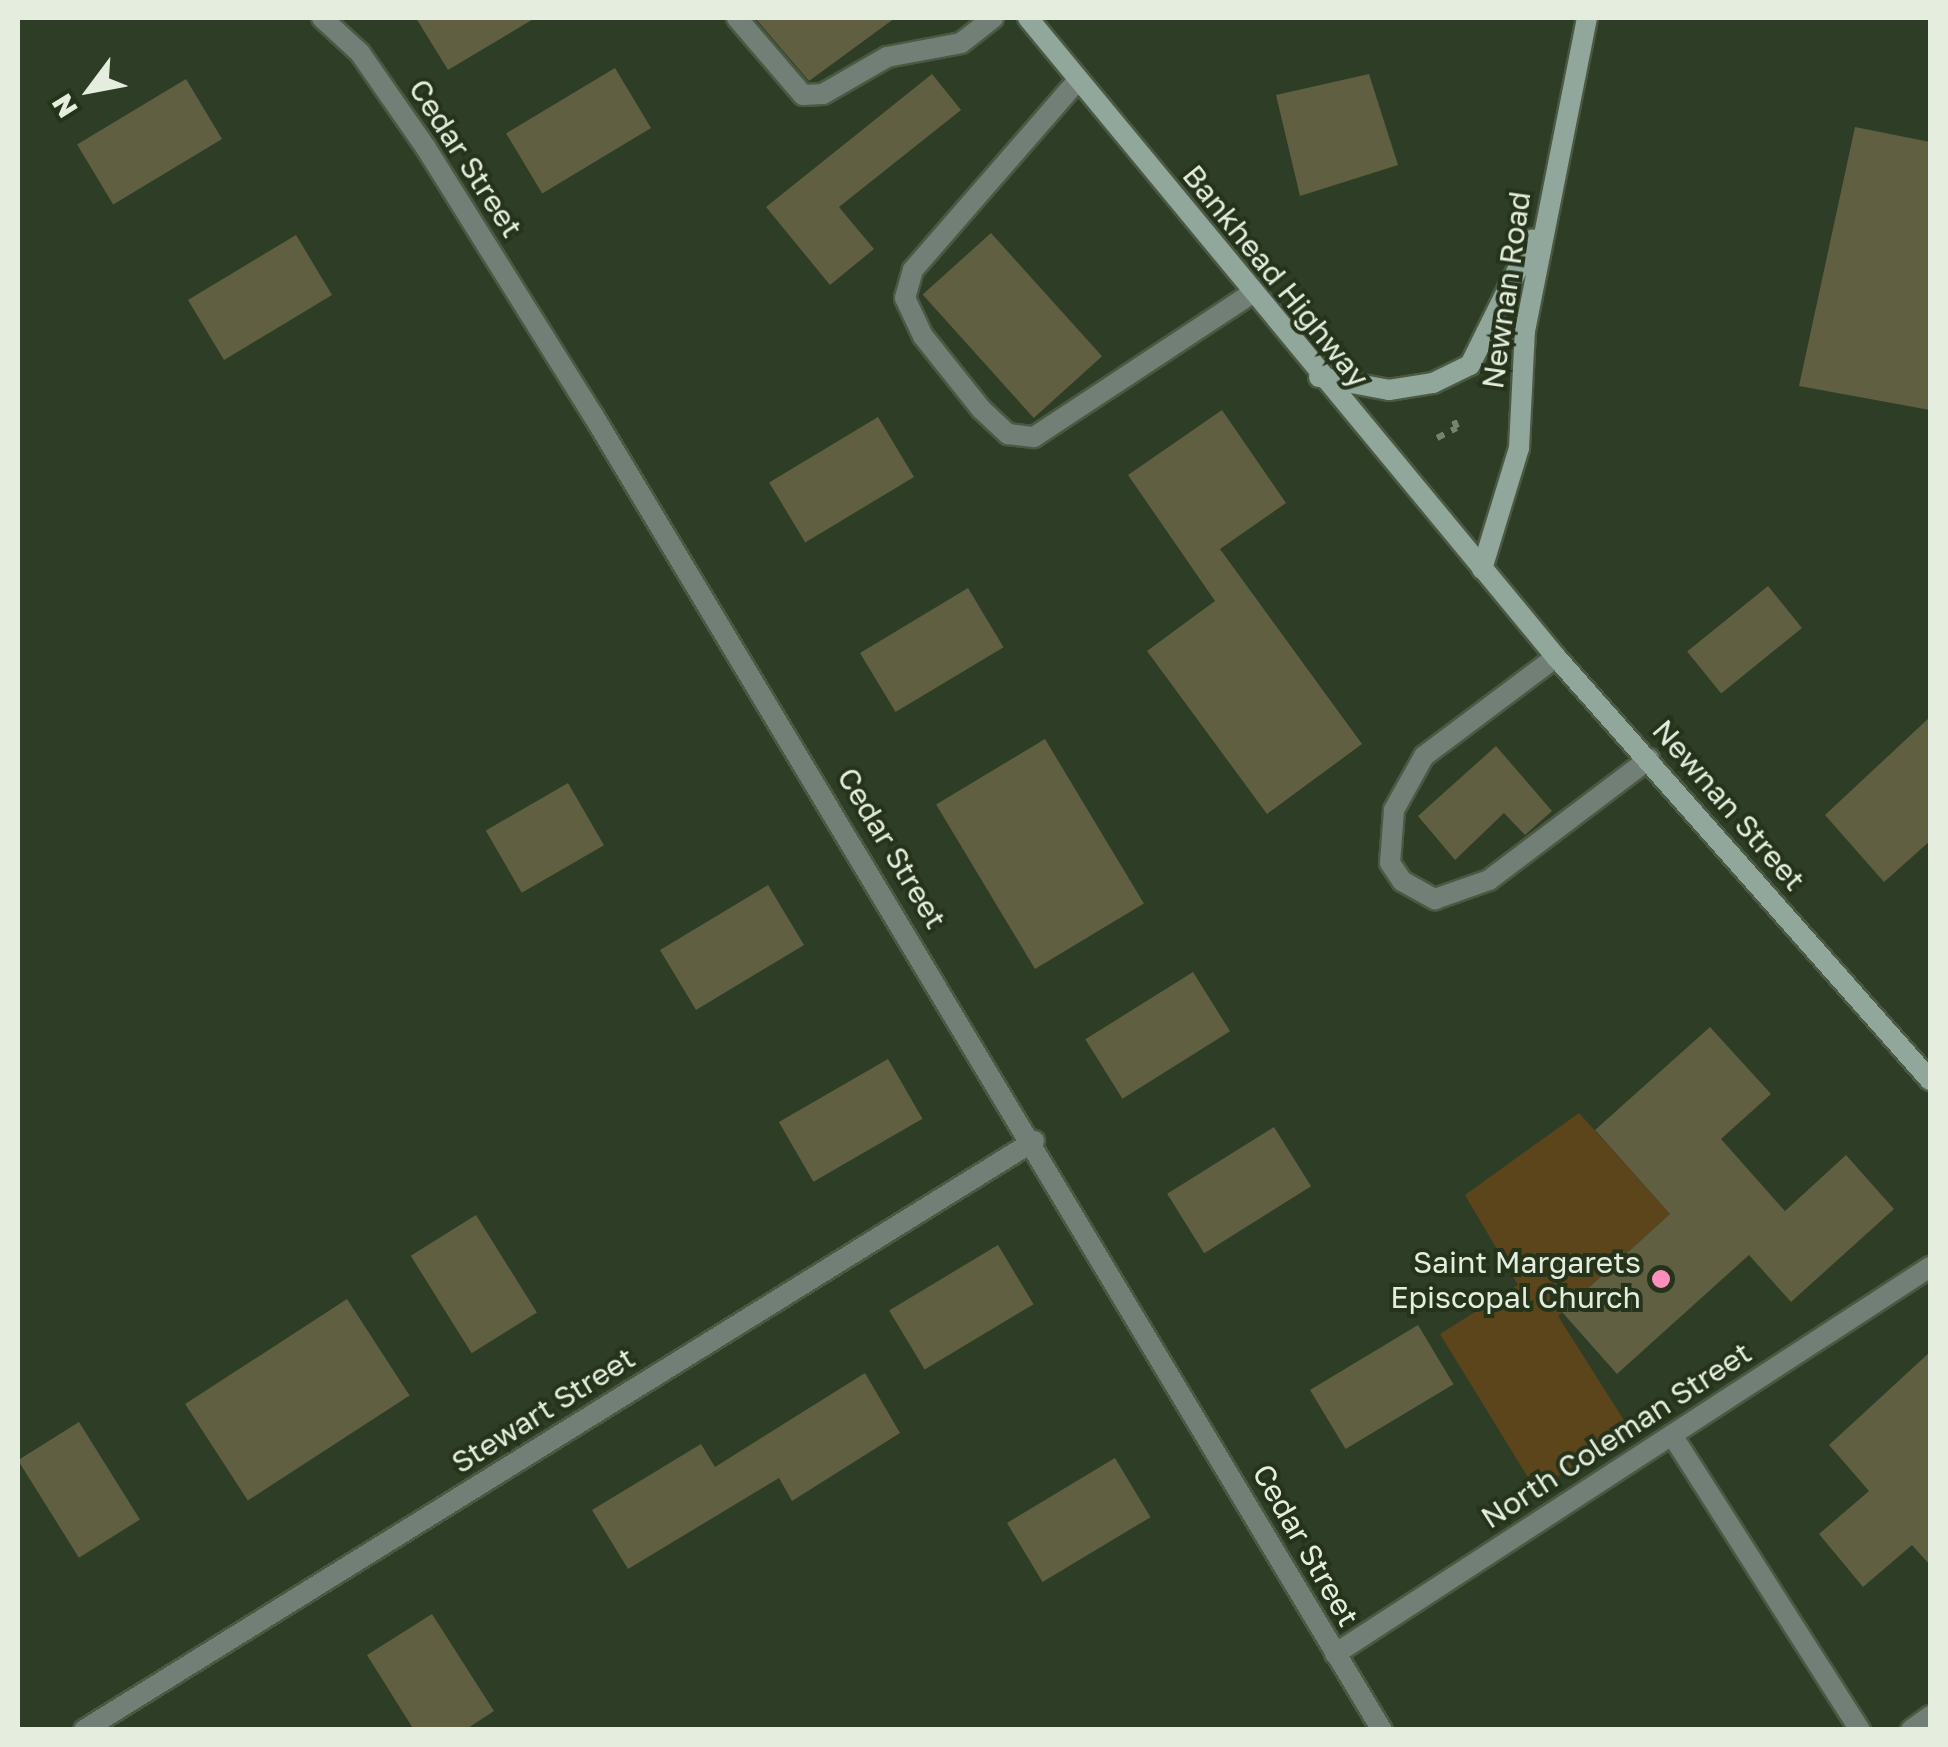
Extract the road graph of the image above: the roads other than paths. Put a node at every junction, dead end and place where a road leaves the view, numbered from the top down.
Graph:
1 (322, 18) edge
2 (736, 18) edge
3 (993, 18) edge
4 (1028, 18) edge
5 (1587, 18) edge
6 (1078, 80) junction
7 (1546, 206) junction
8 (1251, 294) junction
9 (1319, 377) junction
10 (1482, 569) junction
11 (1556, 657) junction
12 (1649, 758) junction
13 (1930, 1080) edge
14 (1034, 1141) junction
15 (1930, 1267) edge
16 (1672, 1435) junction
17 (1335, 1654) junction
18 (1930, 1716) edge
19 (84, 1730) edge
20 (1382, 1730) edge
21 (1860, 1730) edge
22 (1911, 1730) edge

1 - 14 street, Cedar Street
2 - 3 street
4 - 6 main road, Bankhead Highway
5 - 7 main road, Newnan Road
6 - 8 main road, Bankhead Highway
6 - 8 street
7 - 9 main road
7 - 10 main road, Newnan Road
8 - 9 main road, Bankhead Highway
9 - 10 main road, Bankhead Highway
10 - 11 main road, Newnan Street
11 - 12 main road, Newnan Street
11 - 12 street
12 - 13 main road, Newnan Street
14 - 17 street, Cedar Street
14 - 19 street, Stewart Street
15 - 16 street, North Coleman Street
16 - 17 street, North Coleman Street
16 - 21 street
17 - 20 street, Cedar Street
18 - 22 street

